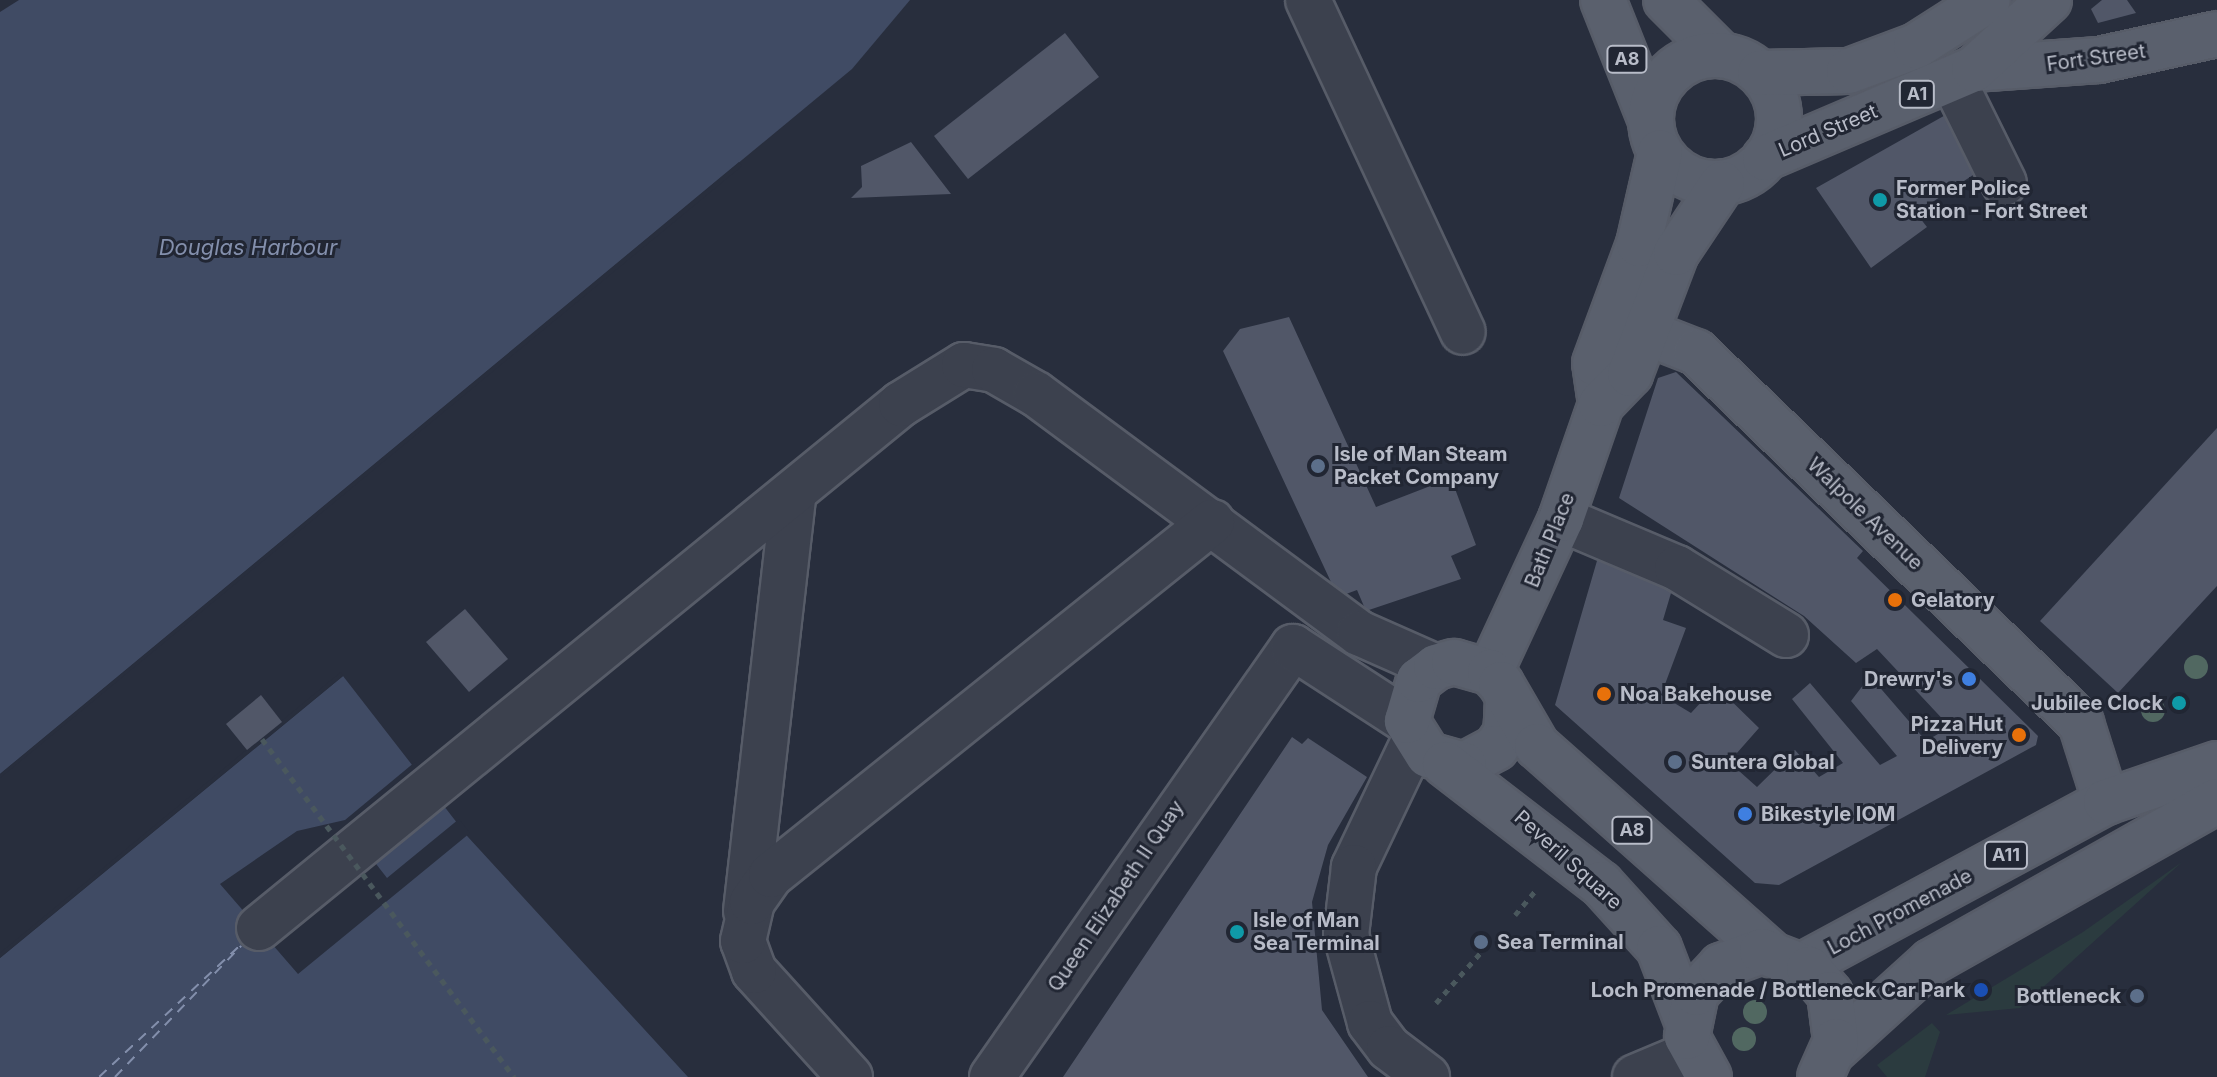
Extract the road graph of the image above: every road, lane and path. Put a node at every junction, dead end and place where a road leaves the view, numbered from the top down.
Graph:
1 (1308, 0) edge
2 (1603, 0) edge
3 (1666, 0) edge
4 (1950, 0) edge
5 (1988, 0) edge
6 (2049, 0) edge
7 (2217, 34) edge
8 (1721, 55) junction
9 (1849, 71) junction
10 (1760, 73) junction
11 (1964, 75) junction
12 (1655, 135) junction
13 (1765, 158) junction
14 (2004, 183) dead end
15 (1722, 184) junction
16 (1463, 332) dead end
17 (1647, 333) junction
18 (1601, 404) junction
19 (793, 496) junction
20 (1561, 519) junction
21 (1212, 522) junction
22 (1786, 635) dead end
23 (1436, 667) junction
24 (1499, 686) junction
25 (262, 739) dead end
26 (1422, 742) junction
27 (2217, 764) edge
28 (2217, 801) edge
29 (2106, 802) junction
30 (1544, 882) dead end
31 (1515, 915) dead end
32 (259, 928) dead end
33 (743, 941) junction
34 (1482, 951) dead end
35 (1786, 958) junction
36 (1436, 1003) dead end
37 (1696, 1050) edge
38 (1827, 1063) edge
39 (514, 1077) edge
40 (850, 1077) edge
41 (992, 1077) edge
42 (1427, 1077) edge
43 (1635, 1077) edge

1 - 16 lane
2 - 12 main road, A8
3 - 8 main road
4 - 9 lane
5 - 9 main road, A1
6 - 11 main road, Lord Street / A1
7 - 11 main road, Fort Street
8 - 10 main road
8 - 12 main road
9 - 10 main road, A1
10 - 13 main road
11 - 13 main road, Lord Street / A1
11 - 14 lane
12 - 15 main road
12 - 18 main road, Bath Place
13 - 15 main road
15 - 17 main road, Bath Place
17 - 18 main road, Bath Place
17 - 29 main road, Walpole Avenue
18 - 20 main road, Bath Place
19 - 21 lane
19 - 32 lane
19 - 33 lane
20 - 22 lane
20 - 24 main road, Bath Place
21 - 23 lane
21 - 33 lane
23 - 24 main road
23 - 26 main road
24 - 26 main road
24 - 35 main road, A8
25 - 39 path, bridge
26 - 37 main road, Peveril Square
26 - 41 lane, Queen Elizabeth II Quay
26 - 42 lane
27 - 29 main road, Loch Promenade / A11
28 - 38 main road
29 - 35 main road, Loch Promenade / A11
30 - 31 path
33 - 40 lane
34 - 36 path
35 - 37 main road, Loch Promenade
35 - 38 main road
37 - 43 lane

